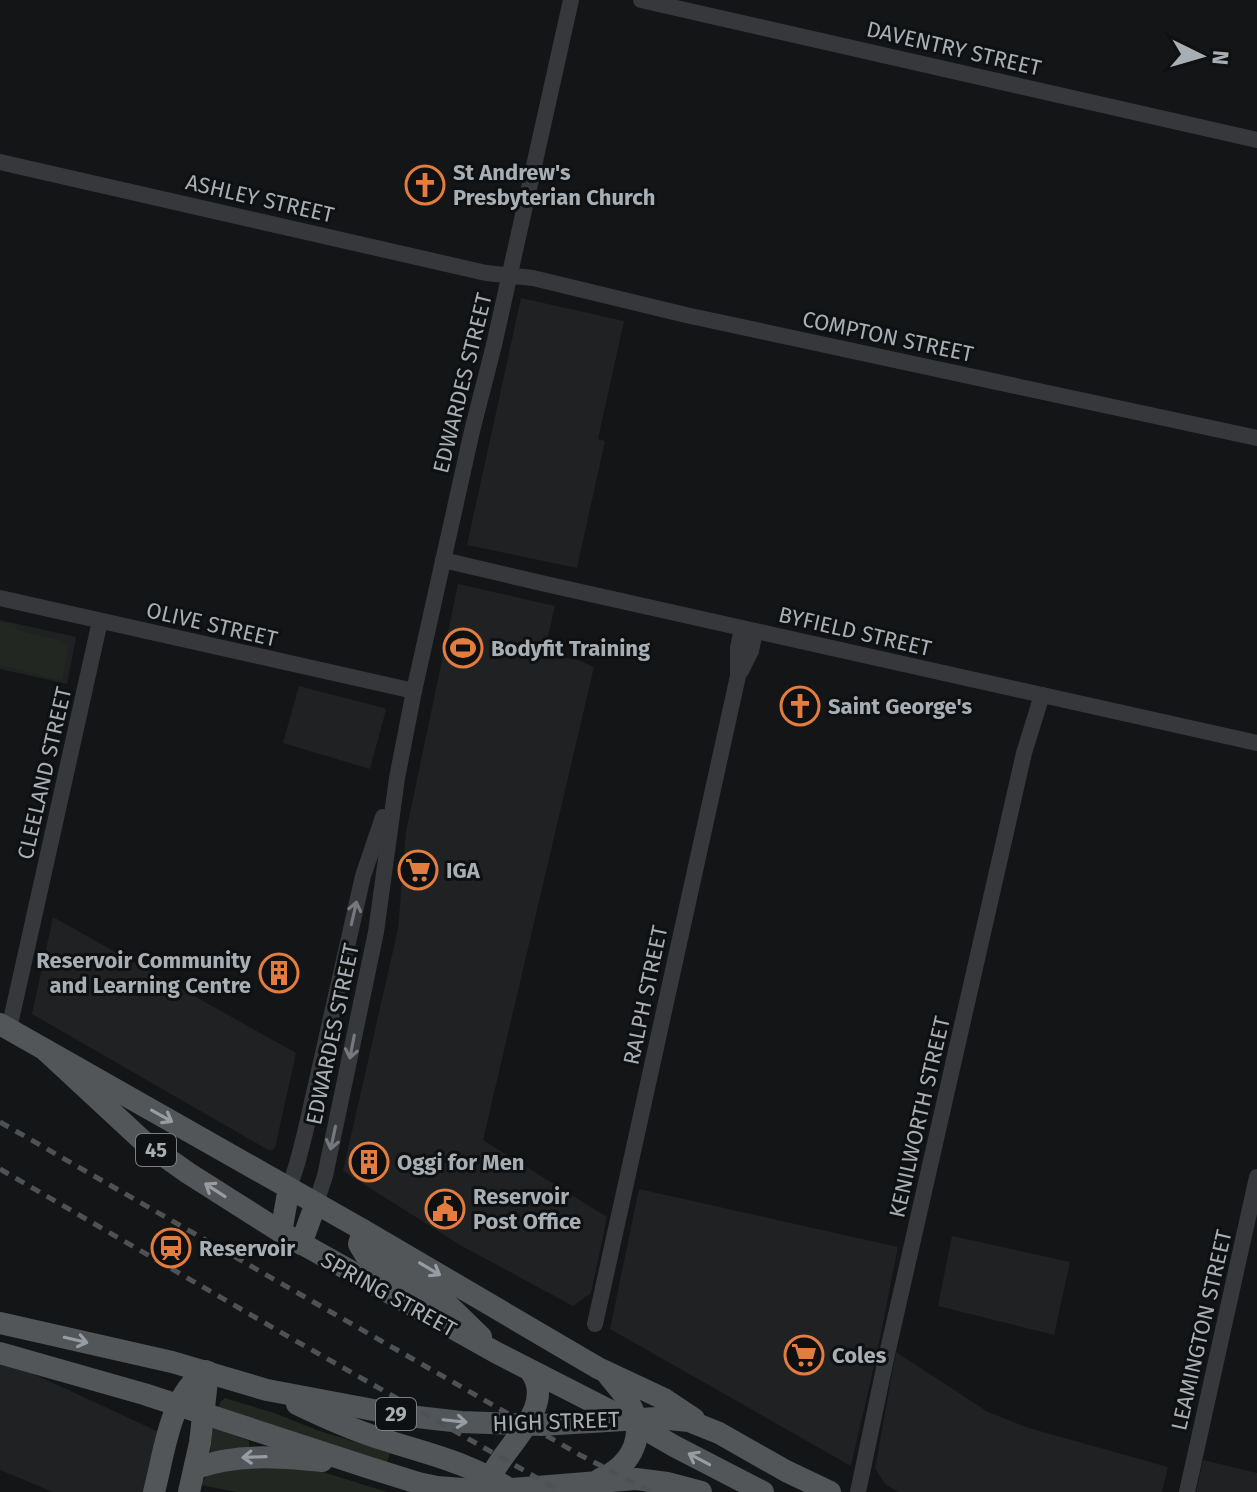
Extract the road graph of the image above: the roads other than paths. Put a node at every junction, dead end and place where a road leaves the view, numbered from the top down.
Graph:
1 (571, 0) edge
2 (641, 0) edge
3 (1257, 140) edge
4 (0, 162) edge
5 (510, 276) junction
6 (1257, 438) edge
7 (443, 560) junction
8 (0, 598) edge
9 (100, 621) junction
10 (749, 629) junction
11 (414, 691) junction
12 (1036, 694) junction
13 (1257, 743) edge
14 (397, 778) junction
15 (4, 1027) edge
16 (45, 1050) junction
17 (131, 1099) junction
18 (123, 1124) junction
19 (1257, 1177) edge
20 (289, 1188) junction
21 (316, 1203) junction
22 (363, 1230) junction
23 (281, 1232) junction
24 (301, 1244) junction
25 (0, 1323) edge
26 (595, 1324) dead end
27 (0, 1353) edge
28 (497, 1353) junction
29 (206, 1371) junction
30 (531, 1372) junction
31 (605, 1372) junction
32 (267, 1390) junction
33 (177, 1405) junction
34 (203, 1413) junction
35 (633, 1421) junction
36 (527, 1425) junction
37 (719, 1433) junction
38 (363, 1466) junction
39 (196, 1468) junction
40 (584, 1486) edge
41 (498, 1489) edge
42 (154, 1492) edge
43 (189, 1492) edge
44 (407, 1492) edge
45 (701, 1492) edge
46 (763, 1492) edge
47 (830, 1492) edge
48 (858, 1492) edge
49 (1187, 1492) edge

1 - 5 street, EDWARDES STREET
2 - 3 street, DAVENTRY STREET
4 - 5 street, ASHLEY STREET
5 - 6 street, COMPTON STREET
5 - 7 street, EDWARDES STREET
7 - 10 street, BYFIELD STREET
7 - 11 street, EDWARDES STREET
8 - 9 street, OLIVE STREET
9 - 11 street, OLIVE STREET
9 - 15 street, CLEELAND STREET
10 - 12 street, BYFIELD STREET
10 - 26 street, RALPH STREET
11 - 14 street, EDWARDES STREET
12 - 13 street, BYFIELD STREET
12 - 48 street, KENILWORTH STREET
20 -> 14 street, EDWARDES STREET
14 -> 21 street, EDWARDES STREET
15 - 16 main road, SPRING STREET / 45
16 - 17 main road, SPRING STREET / 45
16 - 18 main road, SPRING STREET / 45
17 - 18 main road
17 -> 20 main road, SPRING STREET / 45
23 -> 18 main road, SPRING STREET / 45
19 - 49 street, LEAMINGTON STREET
20 - 21 main road, SPRING STREET / 45
20 - 23 main road
21 - 22 main road, SPRING STREET / 45
21 - 24 main road
22 - 28 main road
22 -> 31 main road, SPRING STREET / 45
23 - 24 main road, SPRING STREET / 45
24 - 28 main road, SPRING STREET / 45
25 -> 29 main road, HIGH STREET / 29
27 - 33 main road, HIGH STREET
28 - 30 main road, SPRING STREET / 45
29 - 32 main road, HIGH STREET / 29
29 - 33 main road
29 - 34 main road
30 - 35 main road, SPRING STREET / 45
30 - 36 main road
31 - 35 main road
31 - 37 main road, SPRING STREET / 45
32 -> 36 main road, HIGH STREET / 29
32 - 41 main road, HIGH STREET
33 - 34 main road, HIGH STREET
33 - 42 main road
34 - 38 main road, HIGH STREET
34 - 39 main road
35 - 36 main road, HIGH STREET / 29
35 - 37 main road, HIGH STREET / 29
35 - 40 main road
46 -> 35 main road, SPRING STREET / 45
36 - 41 main road
37 - 47 main road, HIGH STREET / 29
38 -> 39 main road
38 - 41 main road, HIGH STREET
38 - 44 main road
39 - 43 main road
40 - 41 main road, HIGH STREET
40 - 45 main road, HIGH STREET

